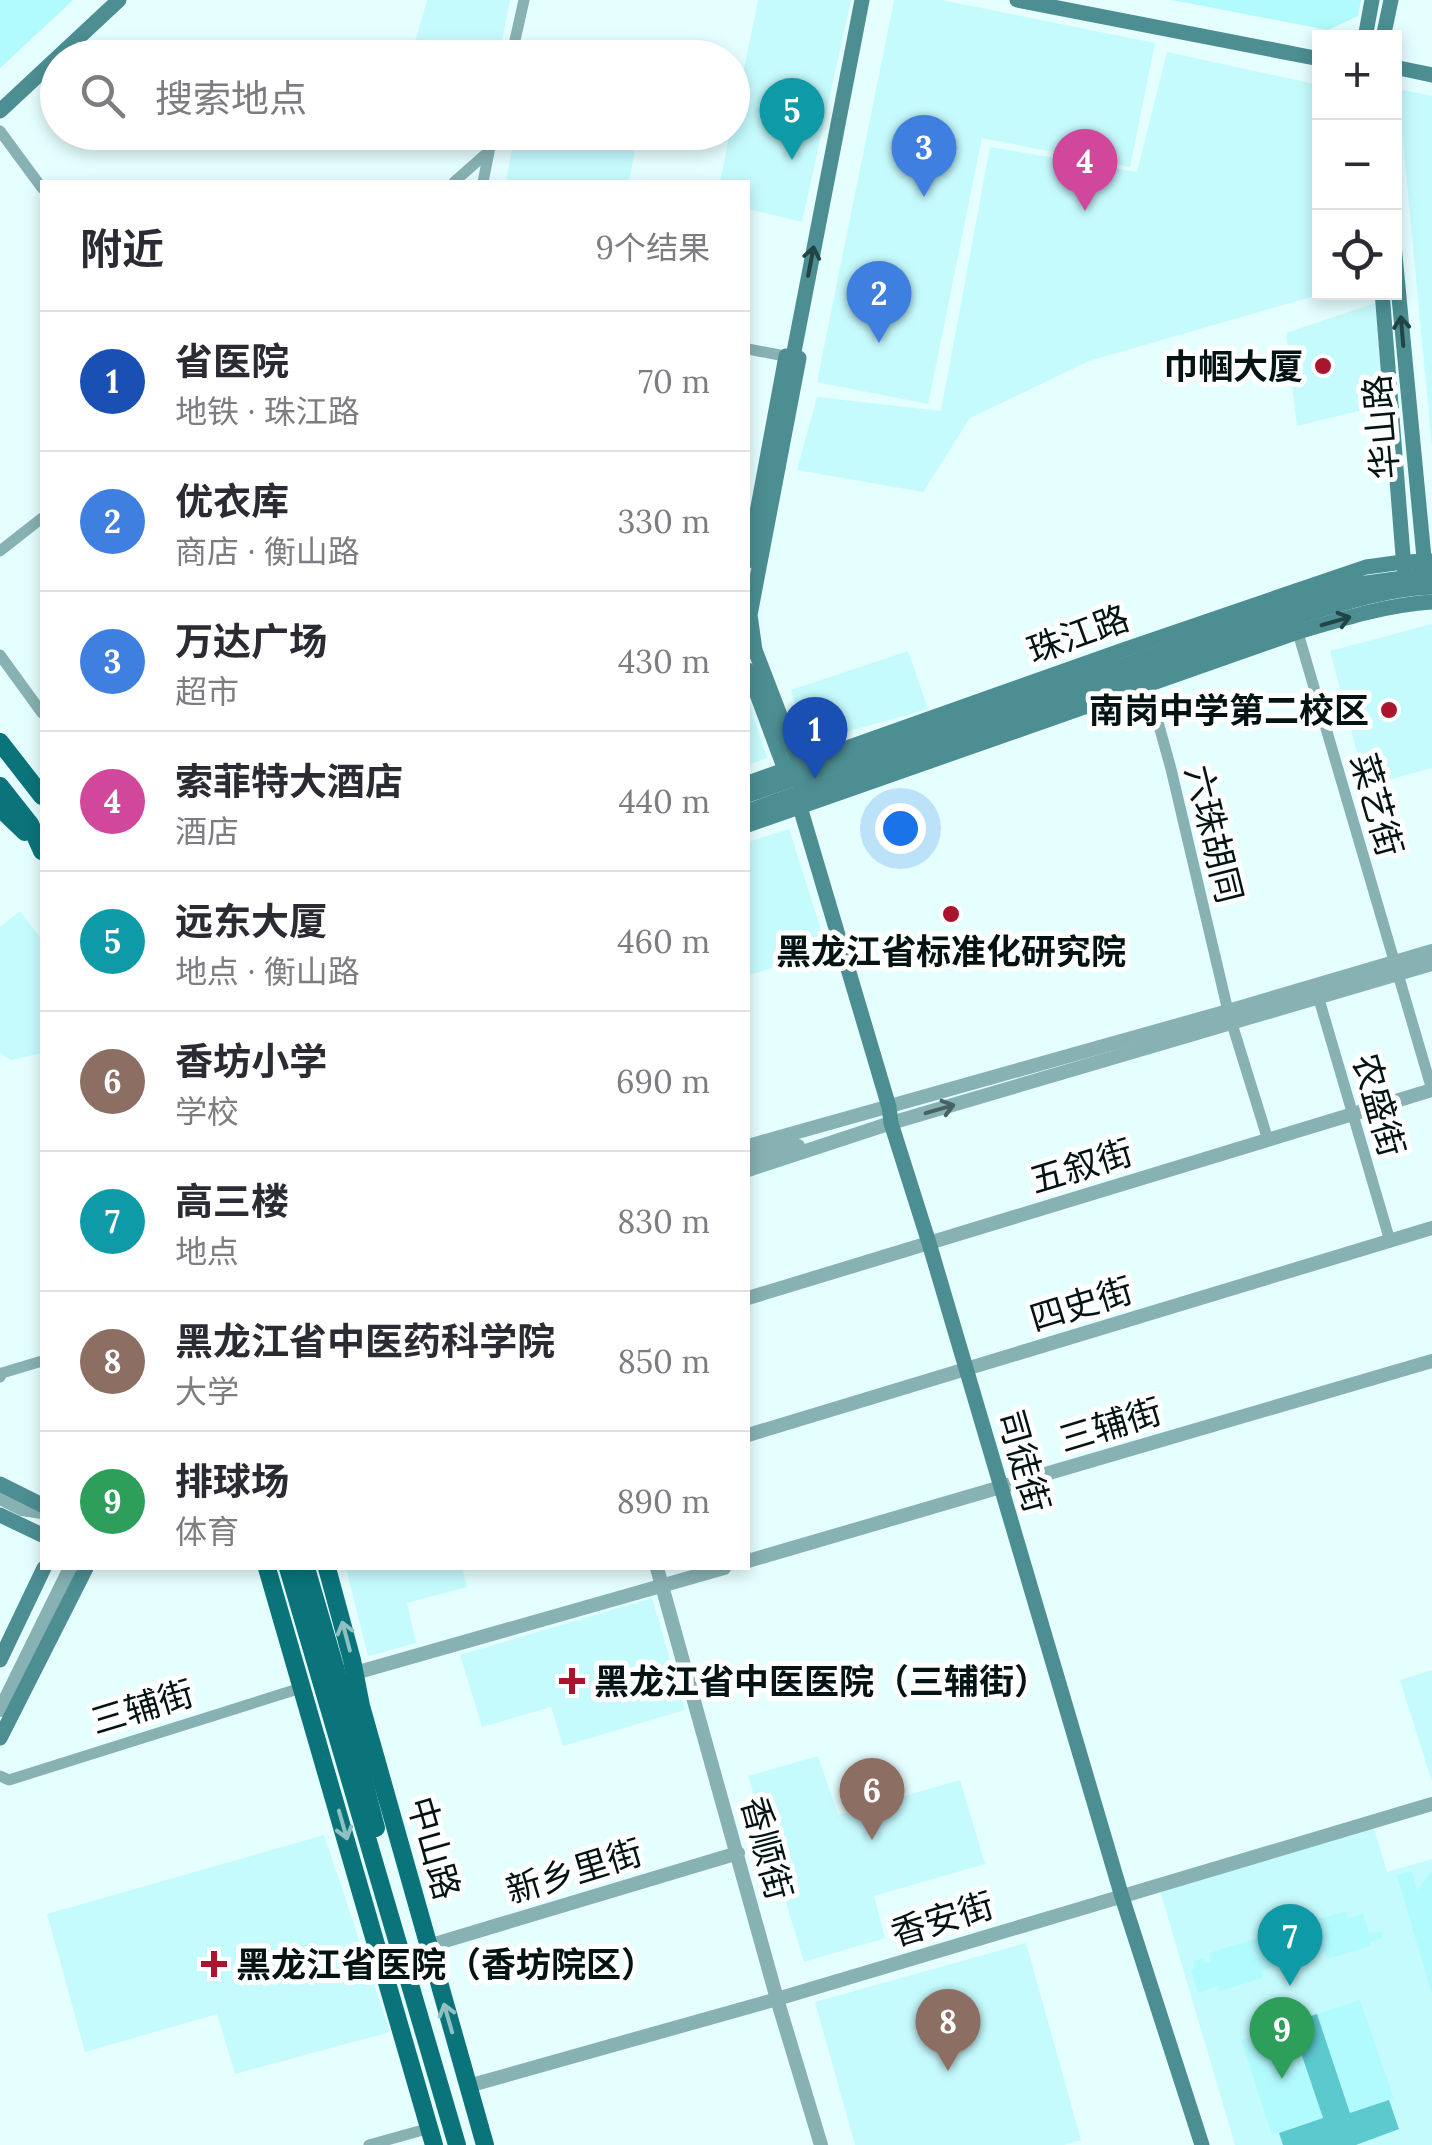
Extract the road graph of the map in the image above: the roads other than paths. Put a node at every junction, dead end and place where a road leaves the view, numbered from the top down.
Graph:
1 (109, 0) edge
2 (119, 0) edge
3 (524, 0) edge
4 (862, 0) edge
5 (1018, 0) edge
6 (1061, 0) edge
7 (1372, 0) edge
8 (1391, 0) edge
9 (1366, 30) edge
10 (1385, 30) edge
11 (65, 40) edge
12 (76, 40) edge
13 (515, 40) edge
14 (1312, 54) edge
15 (1312, 55) edge
16 (40, 63) edge
17 (1402, 72) edge
18 (40, 74) edge
19 (1432, 78) edge
20 (0, 100) edge
21 (0, 111) edge
22 (0, 131) edge
23 (489, 152) joint
24 (456, 180) edge
25 (483, 180) edge
26 (40, 185) edge
27 (1383, 300) edge
28 (1400, 300) edge
29 (750, 349) edge
30 (792, 357) junction
31 (40, 520) edge
32 (0, 551) edge
33 (750, 552) edge
34 (1429, 581) edge
35 (1405, 583) junction
36 (1292, 613) junction
37 (0, 655) edge
38 (750, 675) edge
39 (1145, 678) junction
40 (40, 711) edge
41 (0, 742) edge
42 (796, 782) junction
43 (750, 783) edge
44 (0, 786) edge
45 (40, 793) edge
46 (750, 794) edge
47 (0, 808) edge
48 (750, 809) edge
49 (750, 823) edge
50 (40, 846) edge
51 (40, 848) edge
52 (1432, 950) edge
53 (1432, 964) edge
54 (1396, 968) junction
55 (1317, 991) junction
56 (1230, 1017) junction
57 (1431, 1084) edge
58 (1353, 1114) junction
59 (890, 1115) junction
60 (872, 1130) junction
61 (1268, 1140) junction
62 (750, 1153) edge
63 (750, 1169) edge
64 (1432, 1228) edge
65 (1390, 1241) junction
66 (929, 1243) junction
67 (750, 1297) edge
68 (40, 1361) edge
69 (1432, 1361) edge
70 (966, 1370) junction
71 (0, 1377) edge
72 (750, 1433) edge
73 (0, 1484) edge
74 (1001, 1488) junction
75 (0, 1498) edge
76 (40, 1508) edge
77 (40, 1509) edge
78 (0, 1514) edge
79 (40, 1534) edge
80 (750, 1560) edge
81 (43, 1570) edge
82 (69, 1570) edge
83 (85, 1570) edge
84 (268, 1570) edge
85 (289, 1570) edge
86 (307, 1570) edge
87 (329, 1570) edge
88 (657, 1570) edge
89 (717, 1570) edge
90 (662, 1585) junction
91 (0, 1660) edge
92 (314, 1663) junction
93 (335, 1667) junction
94 (355, 1673) junction
95 (311, 1687) junction
96 (361, 1706) junction
97 (0, 1710) edge
98 (325, 1731) junction
99 (0, 1738) edge
100 (0, 1776) edge
101 (1432, 1804) edge
102 (738, 1853) junction
103 (1122, 1896) junction
104 (428, 1946) junction
105 (777, 1999) junction
106 (468, 2086) junction
107 (432, 2137) edge
108 (369, 2145) edge
109 (457, 2145) edge
110 (468, 2145) edge
111 (485, 2145) edge
112 (821, 2145) edge
113 (1202, 2145) edge

1 - 11 main road
2 - 12 main road
3 - 13 street
30 -> 4 main road
5 - 15 main road
6 - 14 main road
7 - 9 main road
8 - 10 main road
16 - 20 main road
17 - 19 main road
18 - 21 main road
22 - 26 street
23 - 24 street
23 - 25 street
27 - 35 main road, 华山路
34 -> 28 main road, 华山路
29 - 30 street
30 - 33 main road
30 - 42 main road
31 - 32 street
34 - 35 main road, 珠江路
34 - 35 main road, 珠江路
35 - 36 main road, 珠江路
36 -> 35 main road, 珠江路
36 - 39 main road, 珠江路
36 - 42 main road, 珠江路
36 - 54 street, 菜艺街
37 - 40 street
38 - 42 main road
39 - 42 main road, 珠江路
39 - 56 street, 六珠胡同
41 - 45 main road
42 - 43 main road, 珠江路
42 - 46 main road, 珠江路
42 - 48 main road, 珠江路
42 - 49 main road, 珠江路
42 - 59 main road, 司徒街
44 - 50 main road
47 - 51 main road
52 - 54 street
53 - 54 street
54 - 55 street
54 - 57 street, 菜艺街
55 - 56 street
55 - 58 street, 农盛街
56 - 59 street
56 - 61 street, 六珠胡同
57 - 58 street, 五叙街
58 - 61 street, 五叙街
58 - 65 street, 农盛街
59 - 60 street
59 - 62 street
59 - 66 main road, 司徒街
60 - 62 street
60 - 63 street
61 - 66 street, 五叙街
64 - 65 street, 四史街
65 - 70 street, 四史街
66 - 67 street, 五叙街
66 - 70 main road, 司徒街
68 - 71 street
69 - 74 street, 三辅街
70 - 72 street, 四史街
70 - 74 main road, 司徒街
73 - 76 main road
74 - 80 street, 三辅街
74 - 103 main road, 司徒街
75 - 77 street
78 - 79 main road
81 - 91 main road
82 - 97 street
83 - 99 main road
84 - 95 main road
85 - 92 main road
86 - 93 main road
94 -> 87 main road, 中山路
88 - 90 street, 香顺街
89 - 90 street
90 - 94 street
90 - 102 street, 香顺街
92 - 95 main road
92 - 98 main road
93 - 96 main road
93 - 110 main road, 中山路
94 - 96 main road, 中山路
95 - 98 main road
95 - 100 street, 三辅街
96 - 104 main road, 中山路
98 -> 107 main road
98 - 109 main road, 中山路
101 - 103 street, 香安街
102 - 104 street, 新乡里街
102 - 105 street, 香顺街
103 - 105 street, 香安街
103 - 113 main road, 司徒街
106 -> 104 main road, 中山路
105 - 106 street, 香安街
105 - 112 street, 香顺街
106 - 111 main road, 中山路
107 - 108 street

